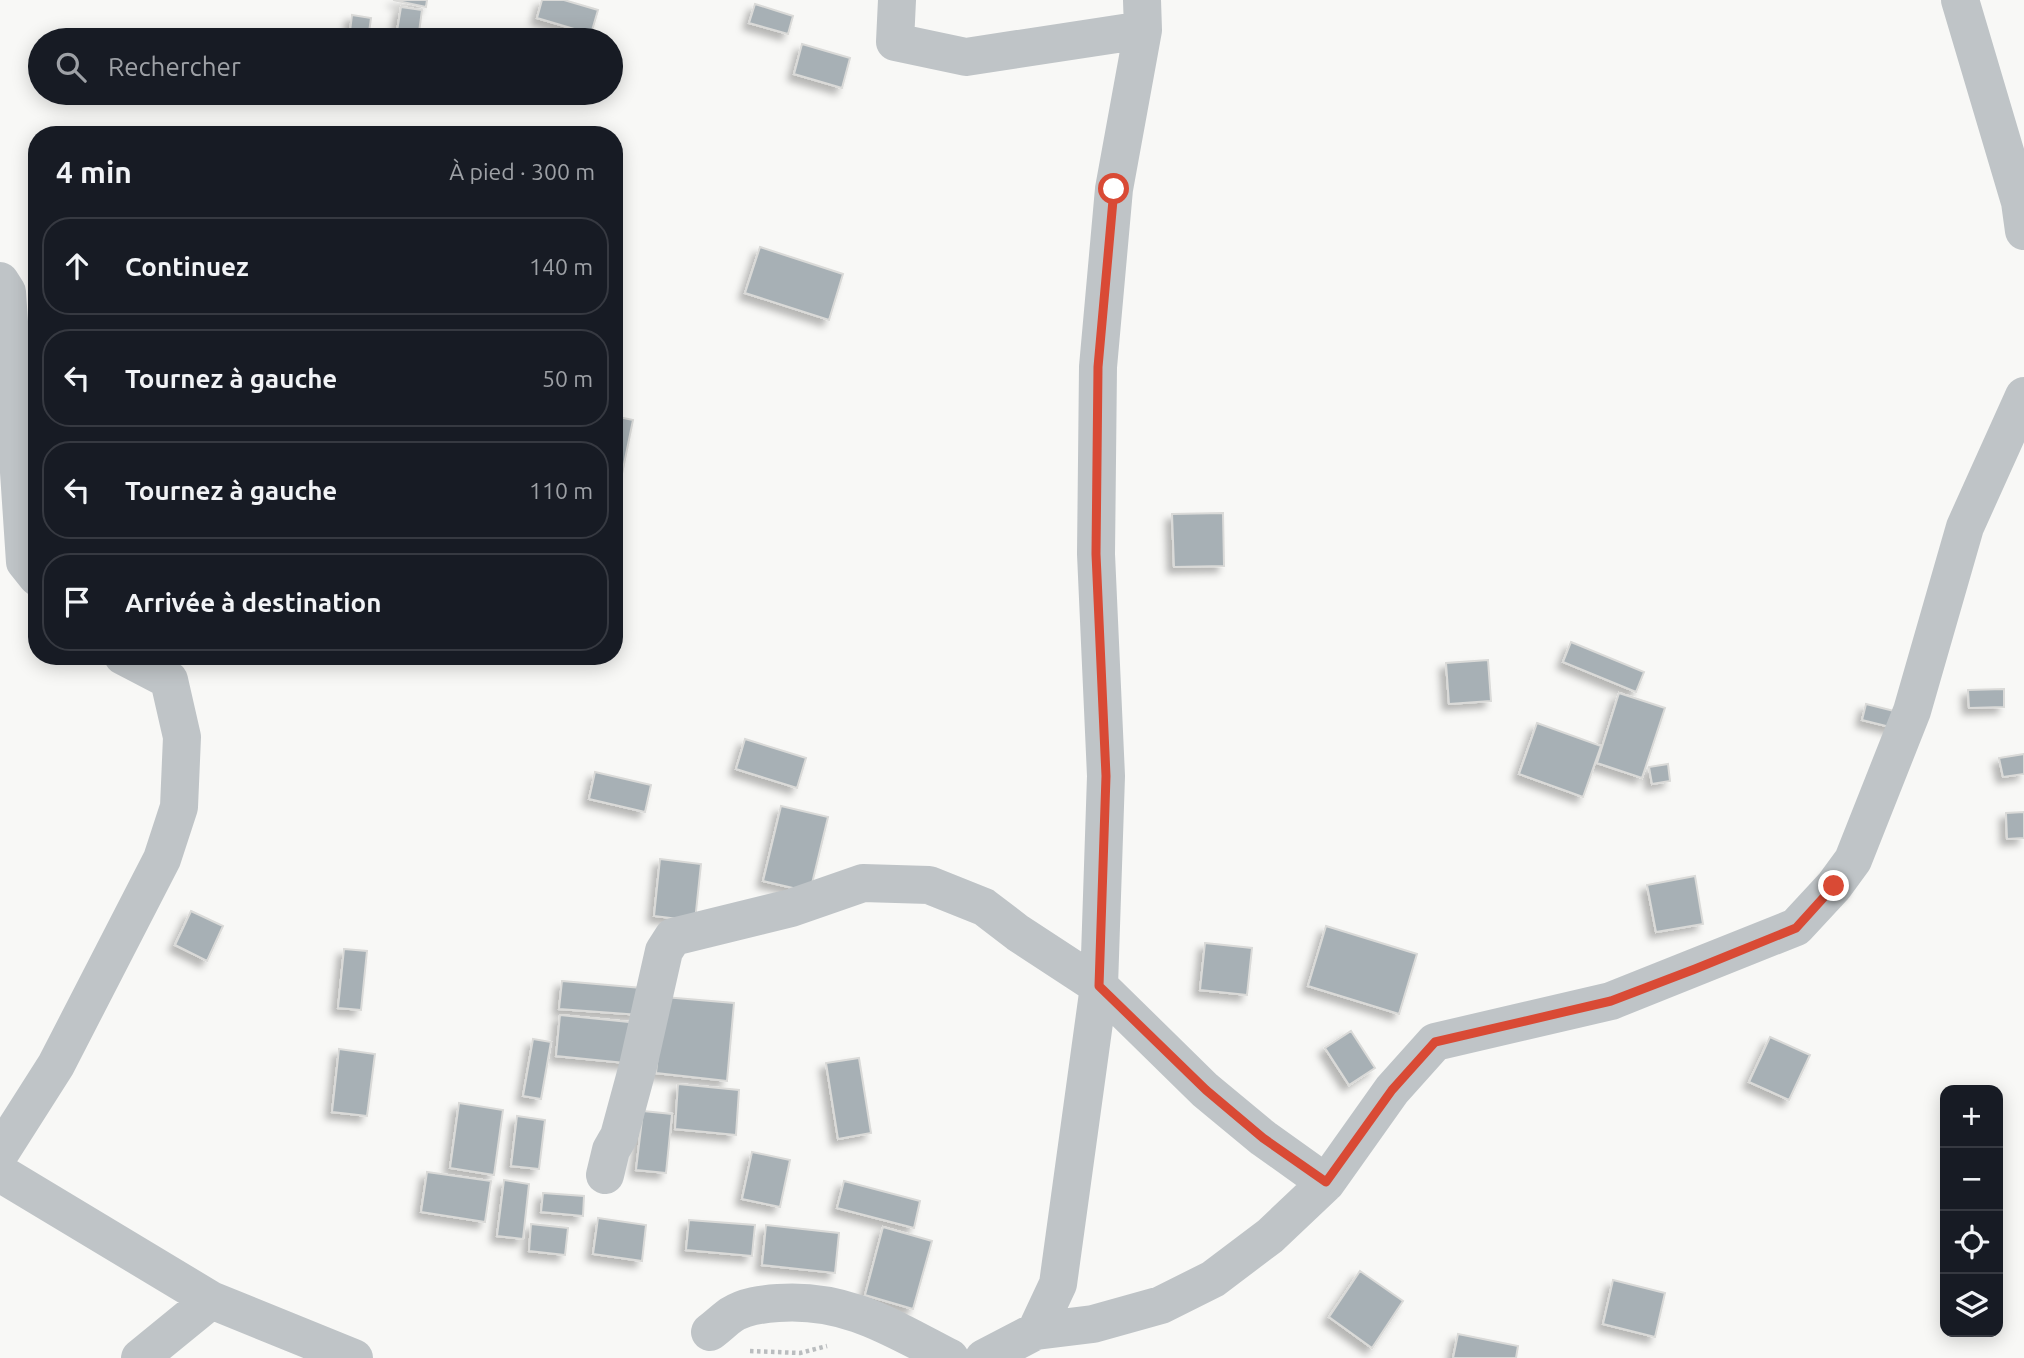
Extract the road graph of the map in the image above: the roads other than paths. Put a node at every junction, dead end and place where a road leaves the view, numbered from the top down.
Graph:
1 (897, 0) edge
2 (1960, 0) edge
3 (1143, 15) edge
4 (2023, 210) edge
5 (0, 281) edge
6 (2024, 396) edge
7 (28, 565) edge
8 (140, 665) edge
9 (1099, 986) junction
10 (0, 1153) edge
11 (0, 1172) edge
12 (605, 1175) dead end
13 (1326, 1182) junction
14 (211, 1300) junction
15 (1036, 1331) junction
16 (710, 1332) dead end
17 (141, 1358) edge
18 (354, 1358) edge
19 (950, 1358) edge
20 (984, 1358) edge

1 - 3 street
2 - 4 street
3 - 9 street
5 - 7 street
6 - 13 street
8 - 10 street
9 - 12 street
9 - 13 street
9 - 15 street
11 - 14 street
13 - 15 street
14 - 17 street
14 - 18 street
15 - 20 street
16 - 19 street

